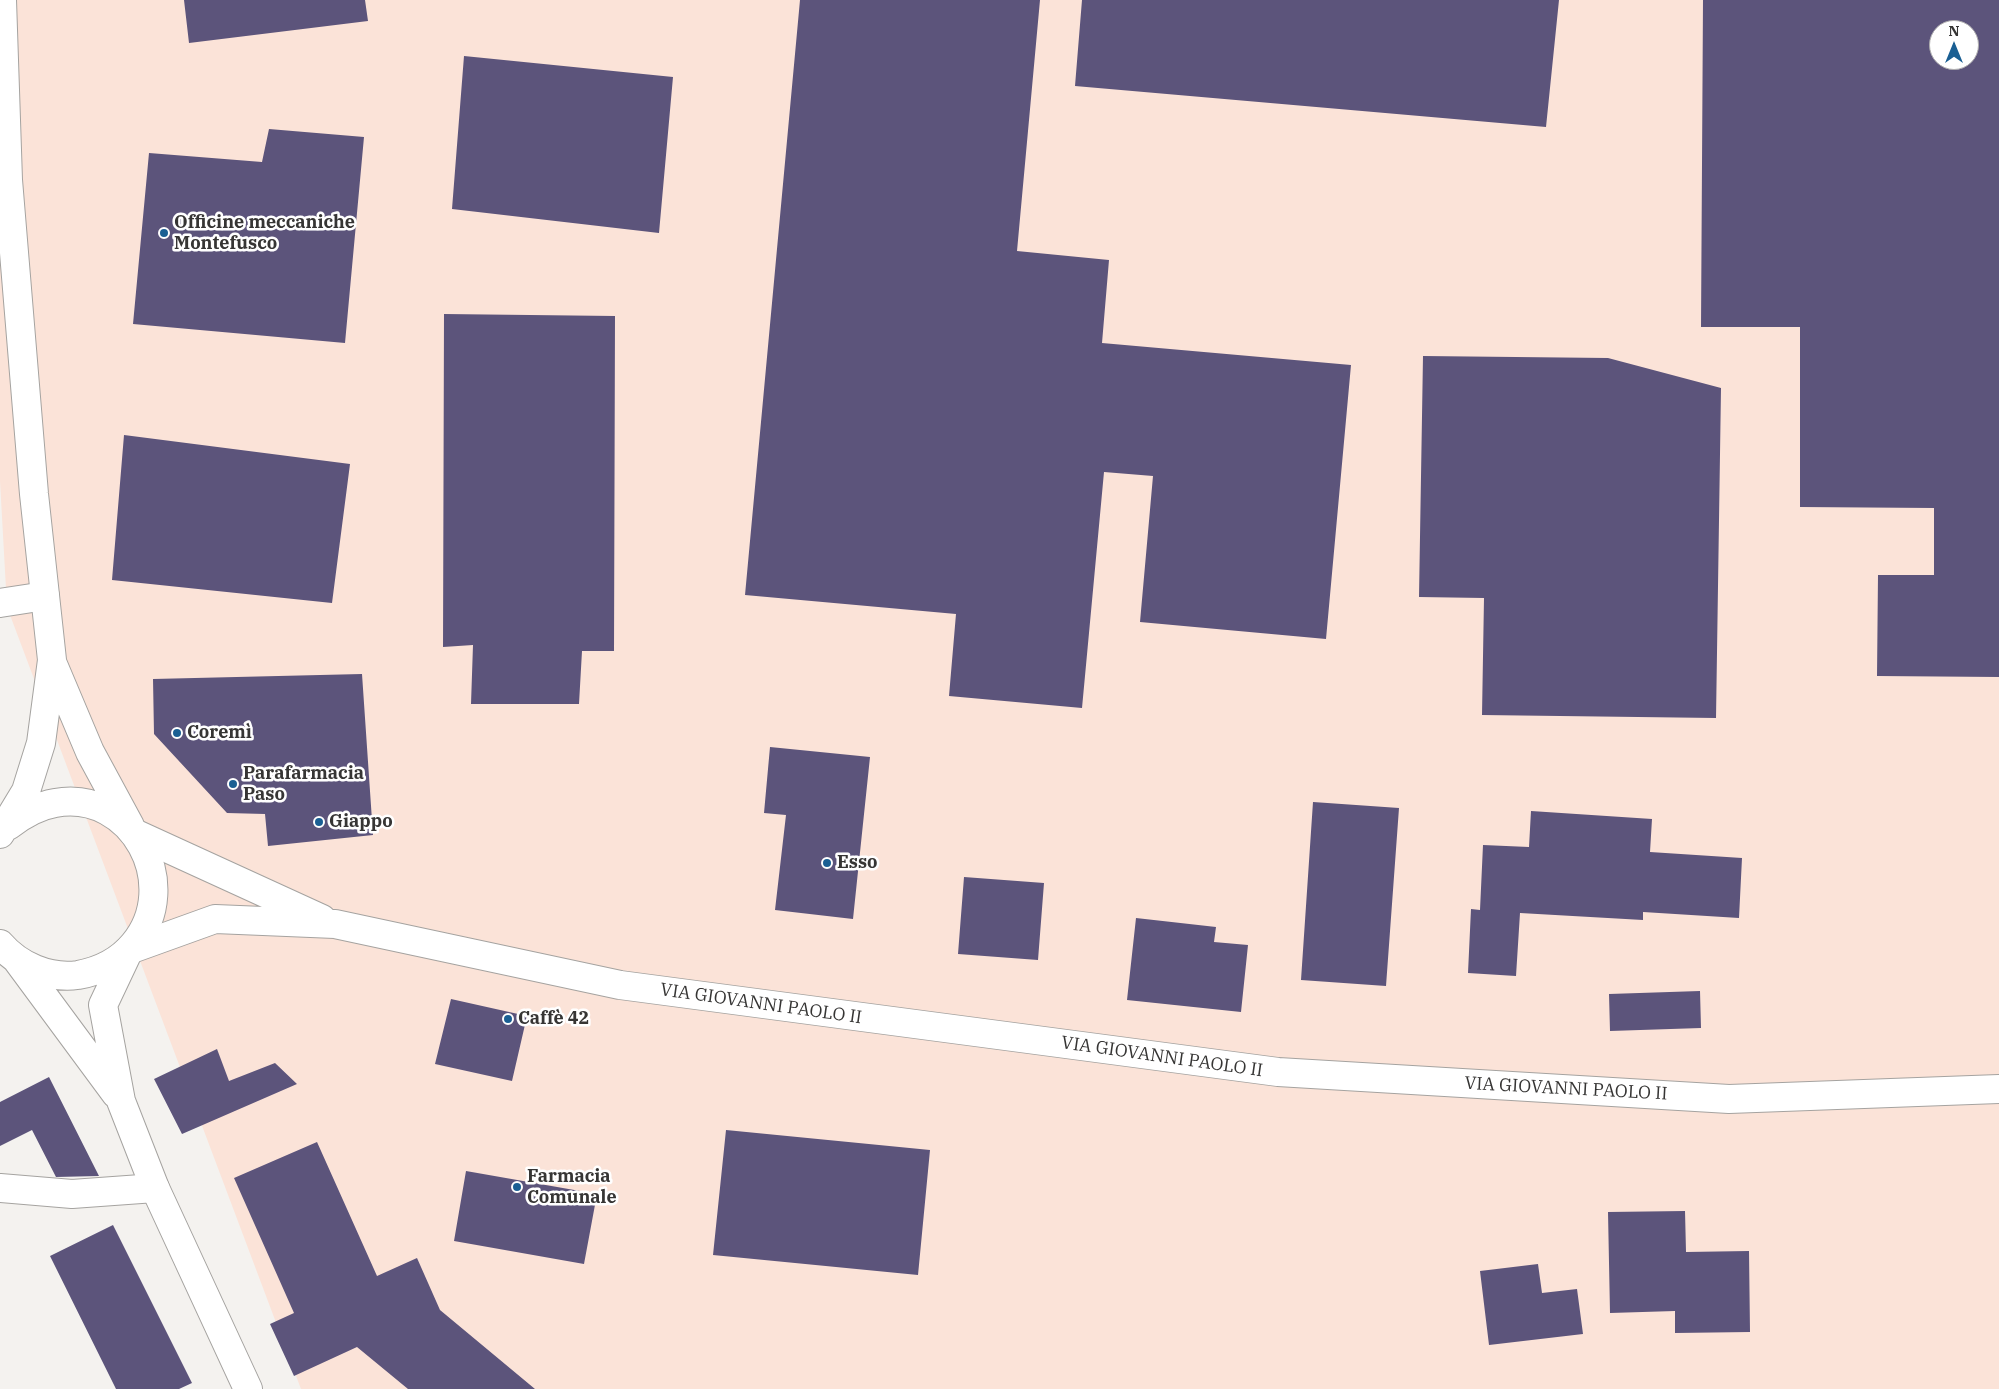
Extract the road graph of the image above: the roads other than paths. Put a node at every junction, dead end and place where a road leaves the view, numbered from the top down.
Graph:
1 (2, 0) edge
2 (45, 596) junction
3 (0, 603) edge
4 (52, 660) junction
5 (134, 833) junction
6 (0, 834) edge
7 (335, 924) junction
8 (5, 950) edge
9 (129, 950) junction
10 (1999, 1089) edge
11 (121, 1101) junction
12 (0, 1188) edge
13 (156, 1188) junction
14 (248, 1389) edge

1 - 2 street
2 - 3 street
2 - 4 street
4 - 5 street
4 - 6 street
5 - 6 street
5 - 7 street
5 - 9 street
7 - 9 street
7 - 10 street, VIA GIOVANNI PAOLO II
8 - 9 street
8 - 11 street
9 - 11 street
11 - 13 street
12 - 13 street
13 - 14 street

